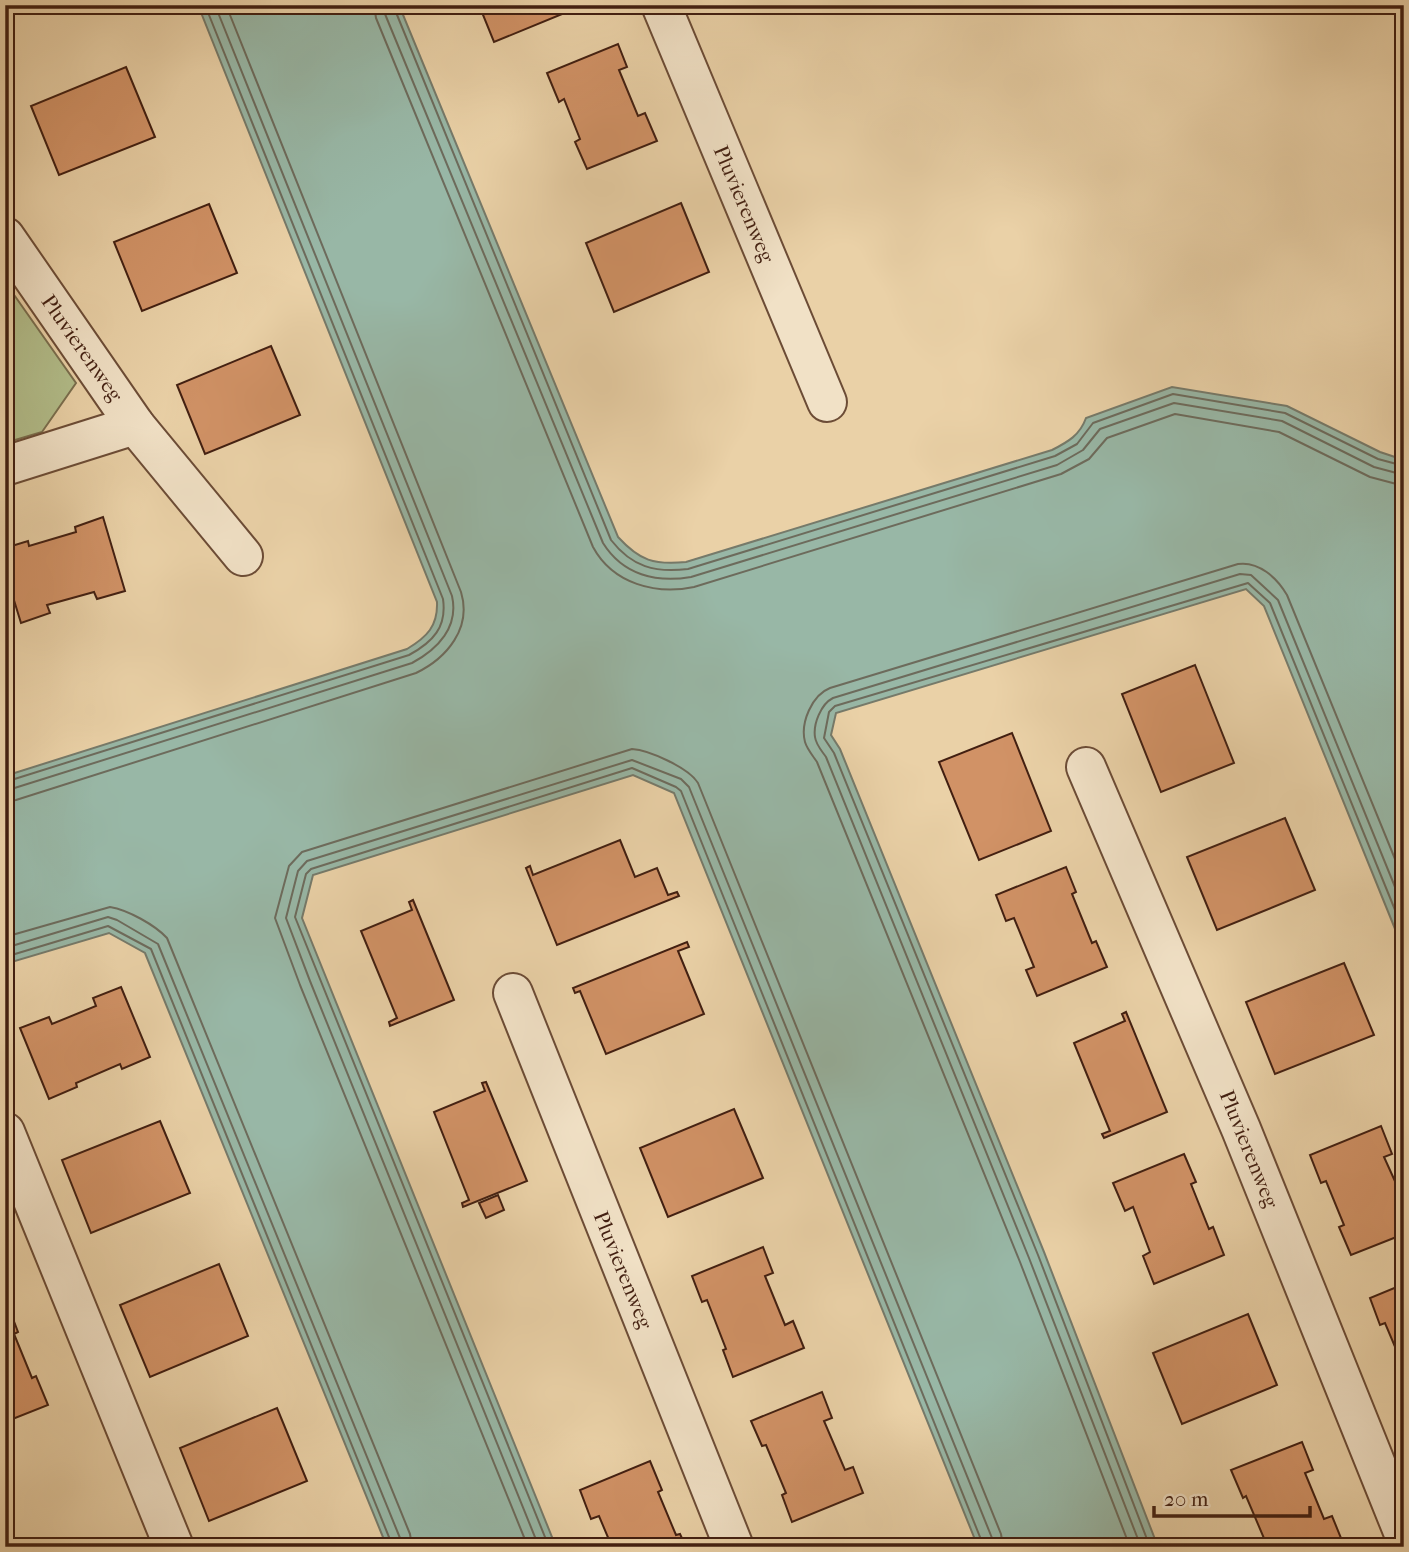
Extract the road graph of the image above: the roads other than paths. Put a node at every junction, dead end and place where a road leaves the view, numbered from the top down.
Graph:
1 (661, 5) edge
2 (5, 237) edge
3 (827, 402) dead end
4 (135, 425) junction
5 (5, 466) edge
6 (243, 556) dead end
7 (1086, 767) dead end
8 (513, 993) dead end
9 (5, 1132) edge
10 (1404, 1534) edge
11 (174, 1547) edge
12 (734, 1547) edge

1 - 3 street, Pluvierenweg
2 - 4 street, Pluvierenweg
4 - 5 street, Pluvierenweg
4 - 6 street, Pluvierenweg
7 - 10 street, Pluvierenweg
8 - 12 street, Pluvierenweg
9 - 11 street

